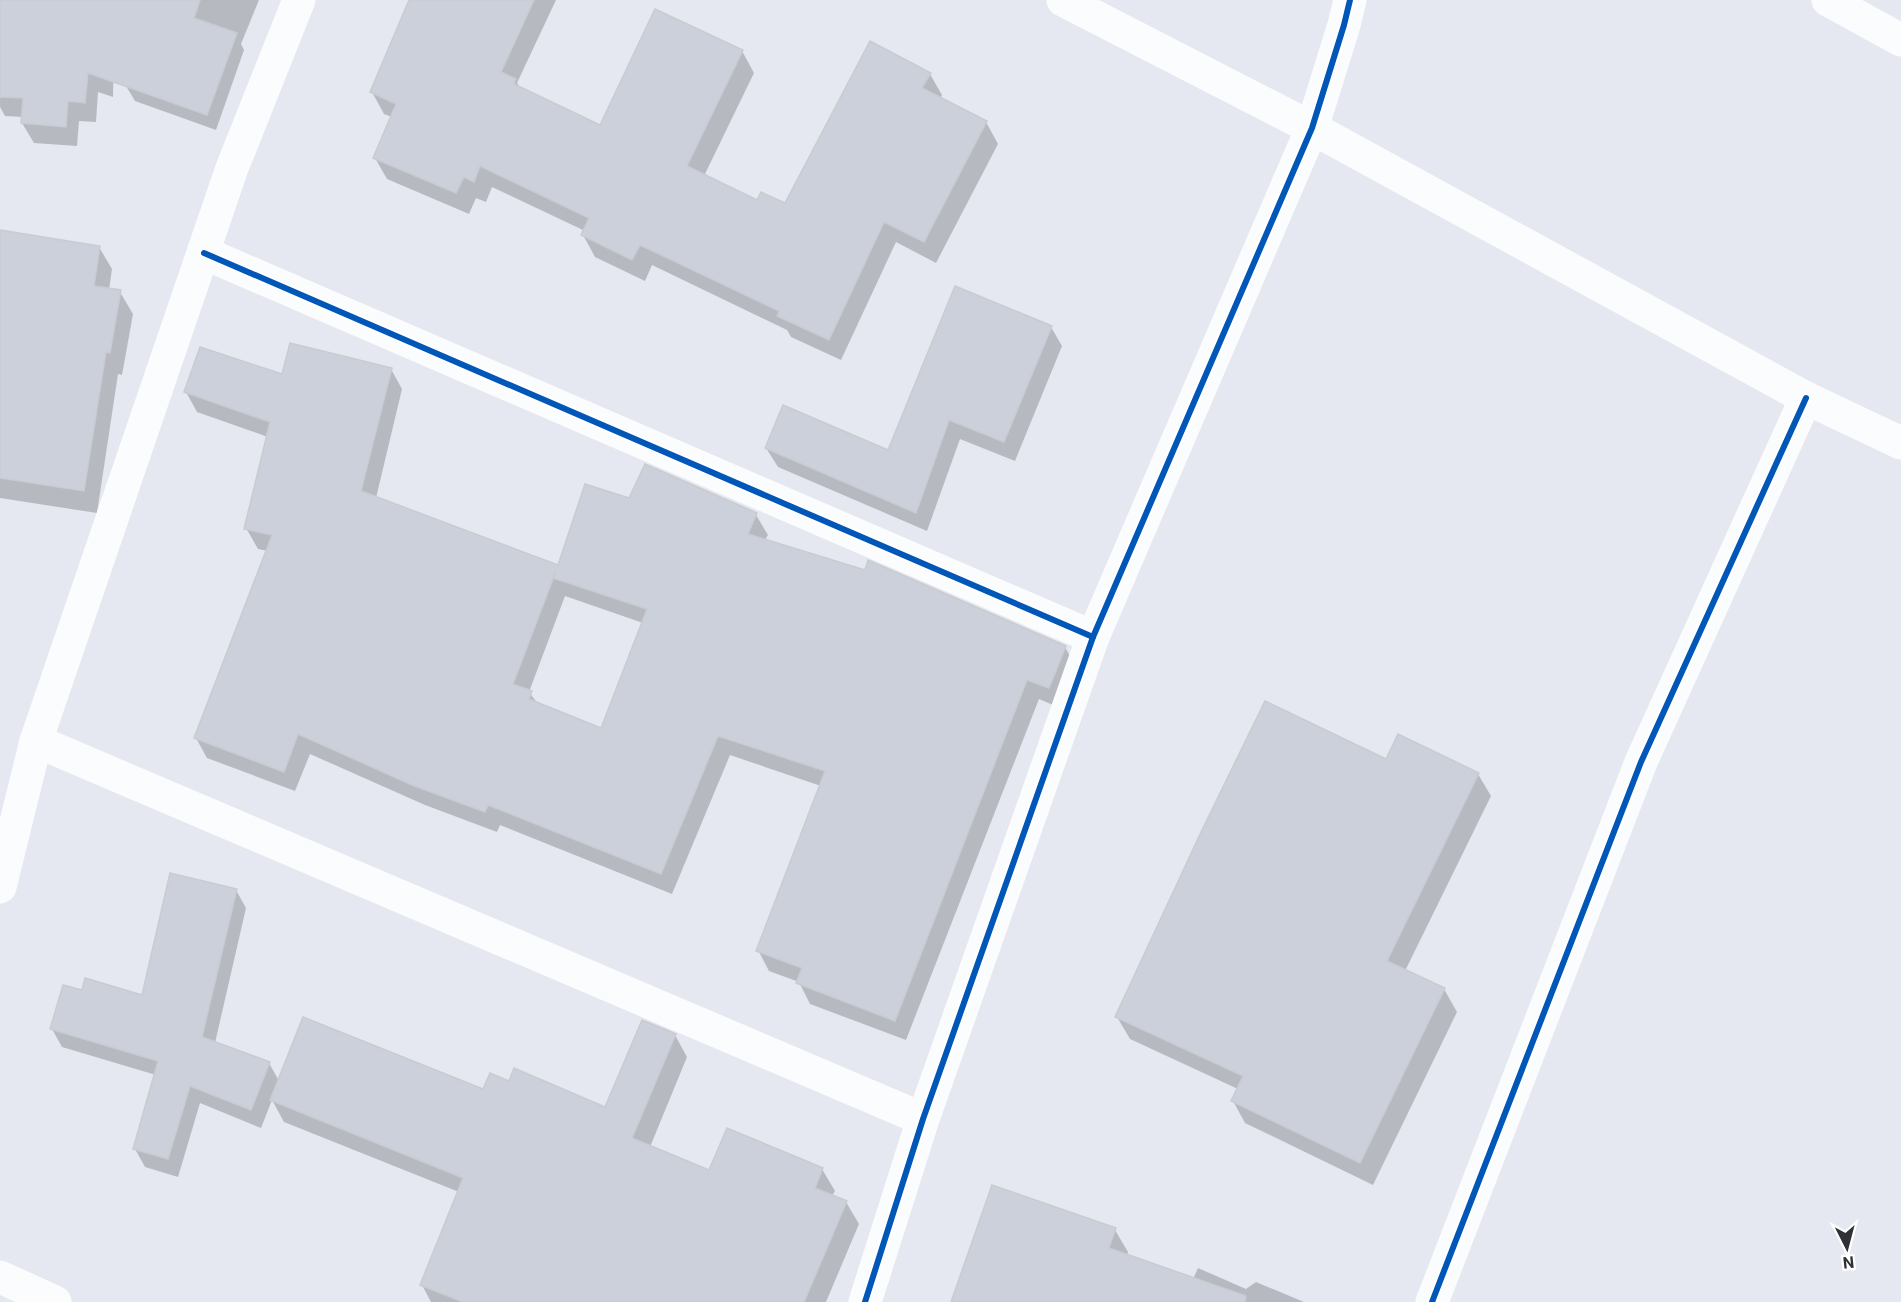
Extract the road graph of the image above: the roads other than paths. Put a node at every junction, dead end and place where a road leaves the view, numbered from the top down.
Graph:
1 (299, 0) edge
2 (1063, 0) edge
3 (1350, 0) edge
4 (1828, 0) edge
5 (1901, 40) edge
6 (1312, 128) junction
7 (204, 253) junction
8 (1806, 398) junction
9 (1901, 443) edge
10 (1094, 638) junction
11 (36, 741) junction
12 (0, 887) edge
13 (923, 1119) junction
14 (0, 1277) edge
15 (55, 1302) edge
16 (866, 1302) edge
17 (1432, 1302) edge

1 - 7 street
2 - 6 street
3 - 6 street
4 - 5 street
6 - 8 street
6 - 10 street
7 - 10 street
7 - 11 street
8 - 9 street
8 - 17 street
10 - 13 street
11 - 12 street
11 - 13 street
13 - 16 street
14 - 15 street

